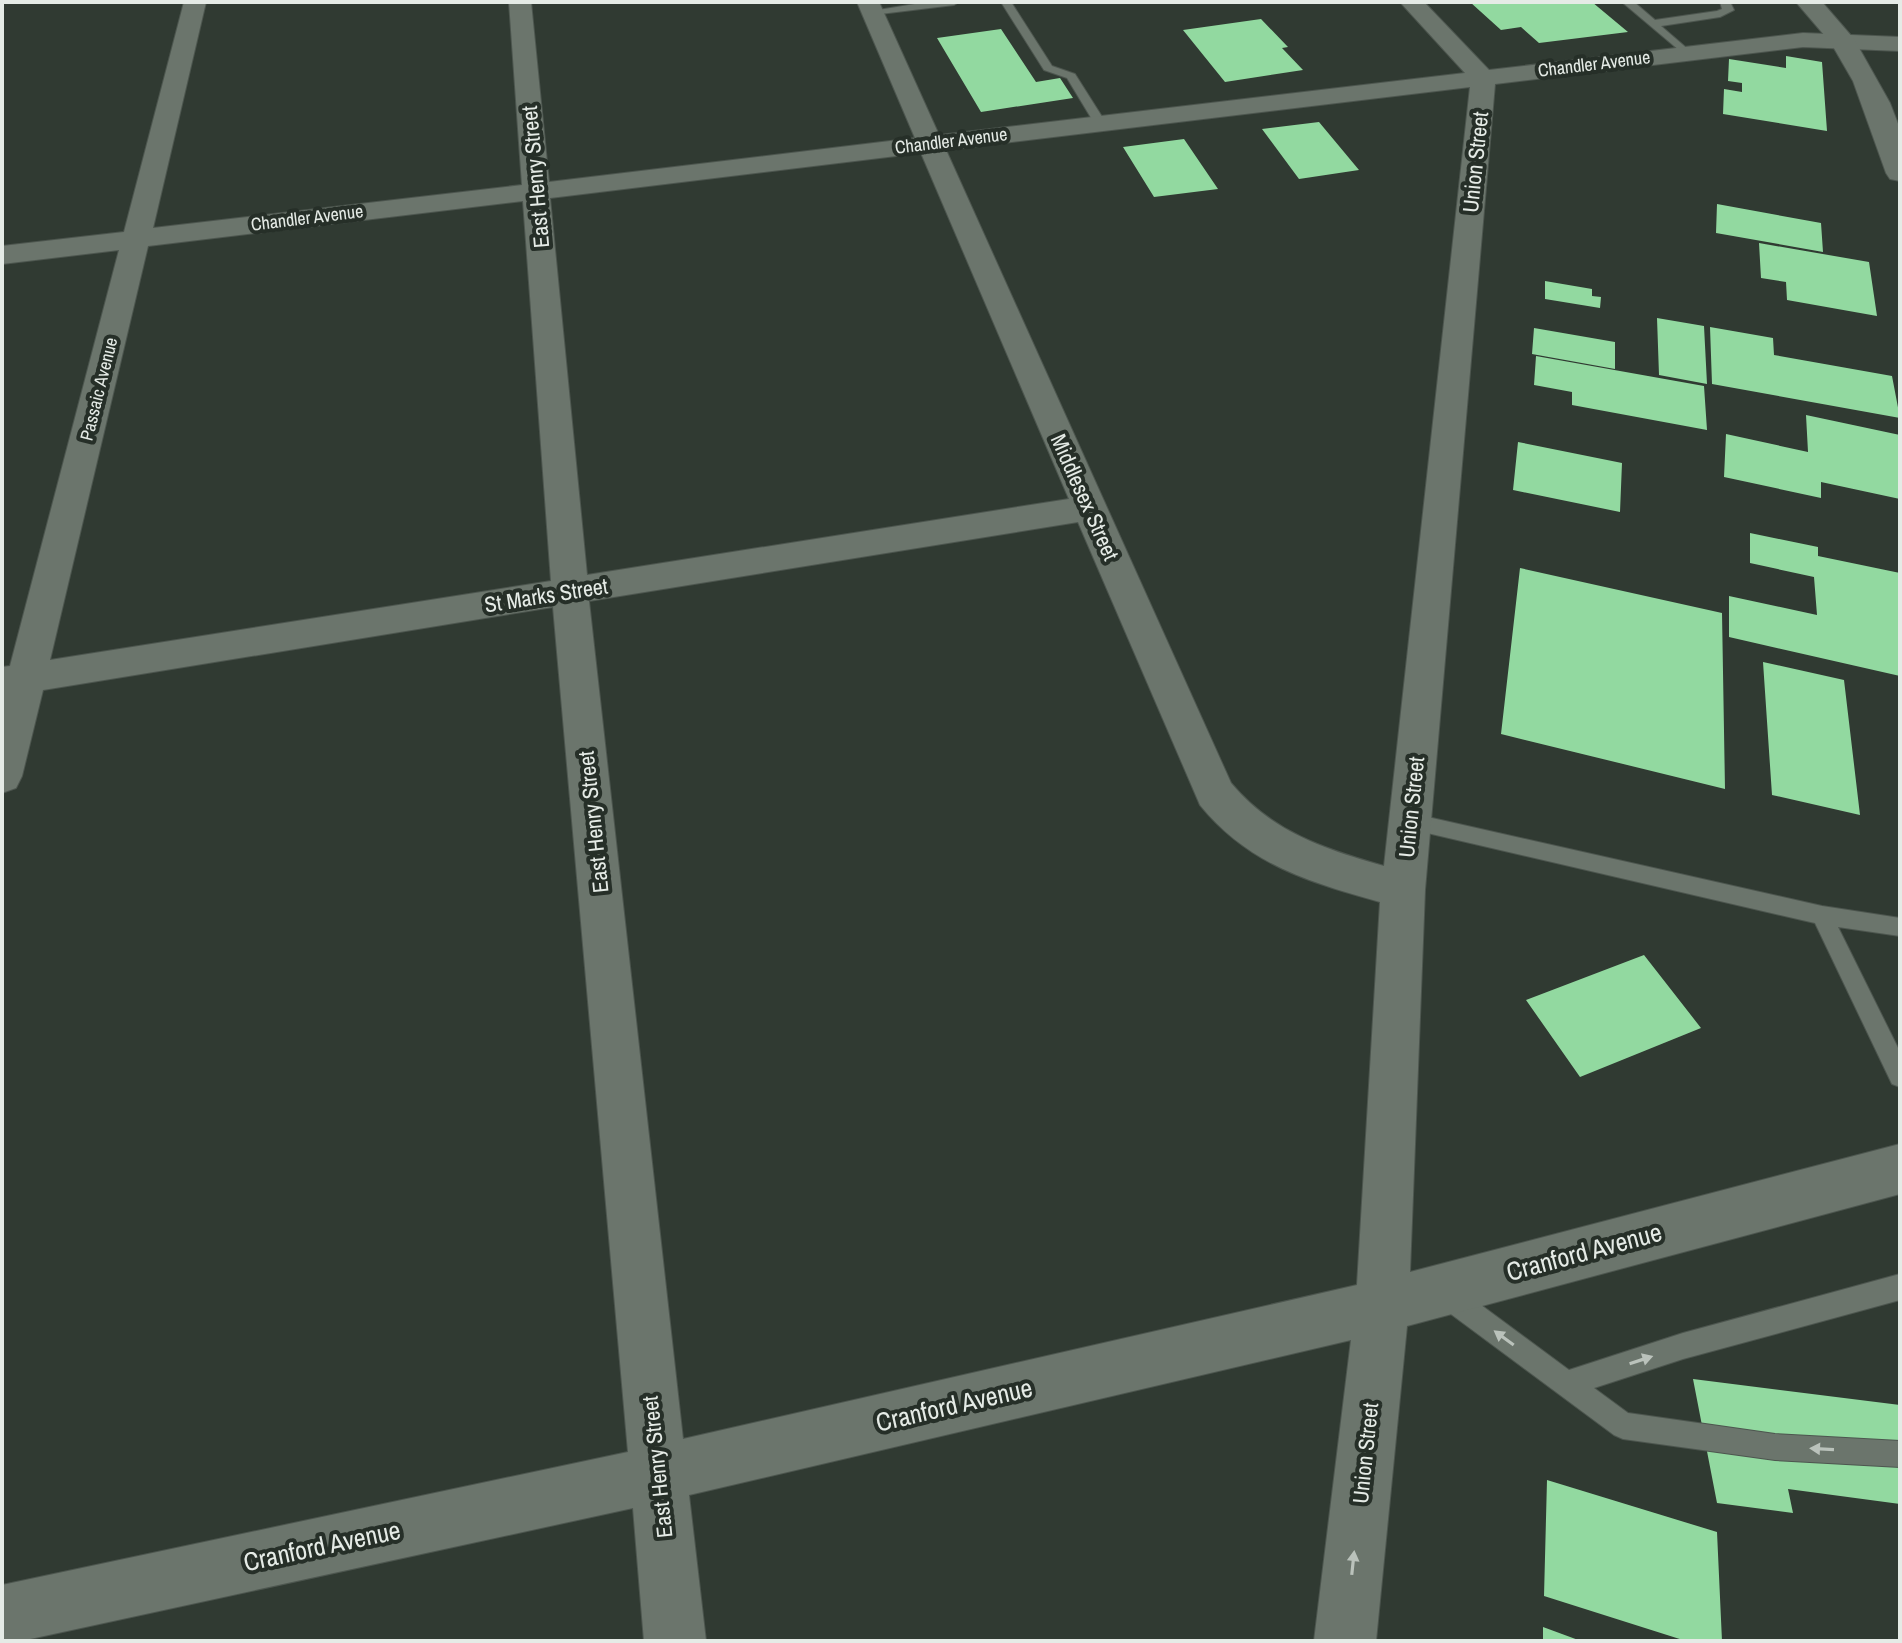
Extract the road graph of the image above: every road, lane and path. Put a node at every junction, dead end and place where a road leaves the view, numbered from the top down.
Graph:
1 (195, 2) edge
2 (520, 2) edge
3 (954, 2) edge
4 (1006, 2) edge
5 (1411, 2) edge
6 (1627, 2) edge
7 (1725, 2) edge
8 (1808, 2) edge
9 (870, 7) edge
10 (1652, 24) junction
11 (1844, 40) junction
12 (1900, 44) edge
13 (1686, 53) junction
14 (1483, 78) junction
15 (1100, 123) junction
16 (930, 144) junction
17 (1900, 173) edge
18 (536, 191) junction
19 (136, 239) junction
20 (2, 255) edge
21 (1089, 508) junction
22 (570, 592) junction
23 (14, 680) edge
24 (2, 776) edge
25 (1410, 821) junction
26 (1403, 890) junction
27 (1822, 915) junction
28 (1900, 927) edge
29 (1900, 1076) edge
30 (1900, 1169) edge
31 (1900, 1287) edge
32 (1439, 1290) junction
33 (1382, 1306) junction
34 (1567, 1384) junction
35 (1900, 1454) edge
36 (657, 1474) junction
37 (2, 1615) edge
38 (675, 1641) edge
39 (1345, 1641) edge

1 - 19 street, Passaic Avenue
2 - 18 street, East Henry Street
3 - 9 lane
4 - 15 lane
5 - 14 street
6 - 10 lane
7 - 10 lane
8 - 11 main road
9 - 16 street, Middlesex Street
10 - 13 lane
11 - 12 street, Chandler Avenue
11 - 13 street, Chandler Avenue
11 - 17 main road
13 - 14 street, Chandler Avenue
14 - 15 street, Chandler Avenue
14 - 25 street, Union Street
15 - 16 street, Chandler Avenue
16 - 18 street, Chandler Avenue
16 - 21 street, Middlesex Street
18 - 19 street, Chandler Avenue
18 - 22 street, East Henry Street
19 - 20 street, Chandler Avenue
19 - 23 street, Passaic Avenue
21 - 22 street, St Marks Street
21 - 26 street, Middlesex Street
22 - 23 street, St Marks Street
22 - 36 street, East Henry Street
23 - 24 street, Passaic Avenue
25 - 26 street, Union Street
25 - 27 lane
26 - 33 street, Union Street
27 - 28 lane
27 - 29 lane
30 - 32 street, Cranford Avenue
34 -> 31 lane
32 - 33 street, Cranford Avenue
34 -> 32 lane
33 - 36 street, Cranford Avenue
39 -> 33 street, Union Street
35 -> 34 lane
36 - 37 street, Cranford Avenue
36 - 38 street, East Henry Street

